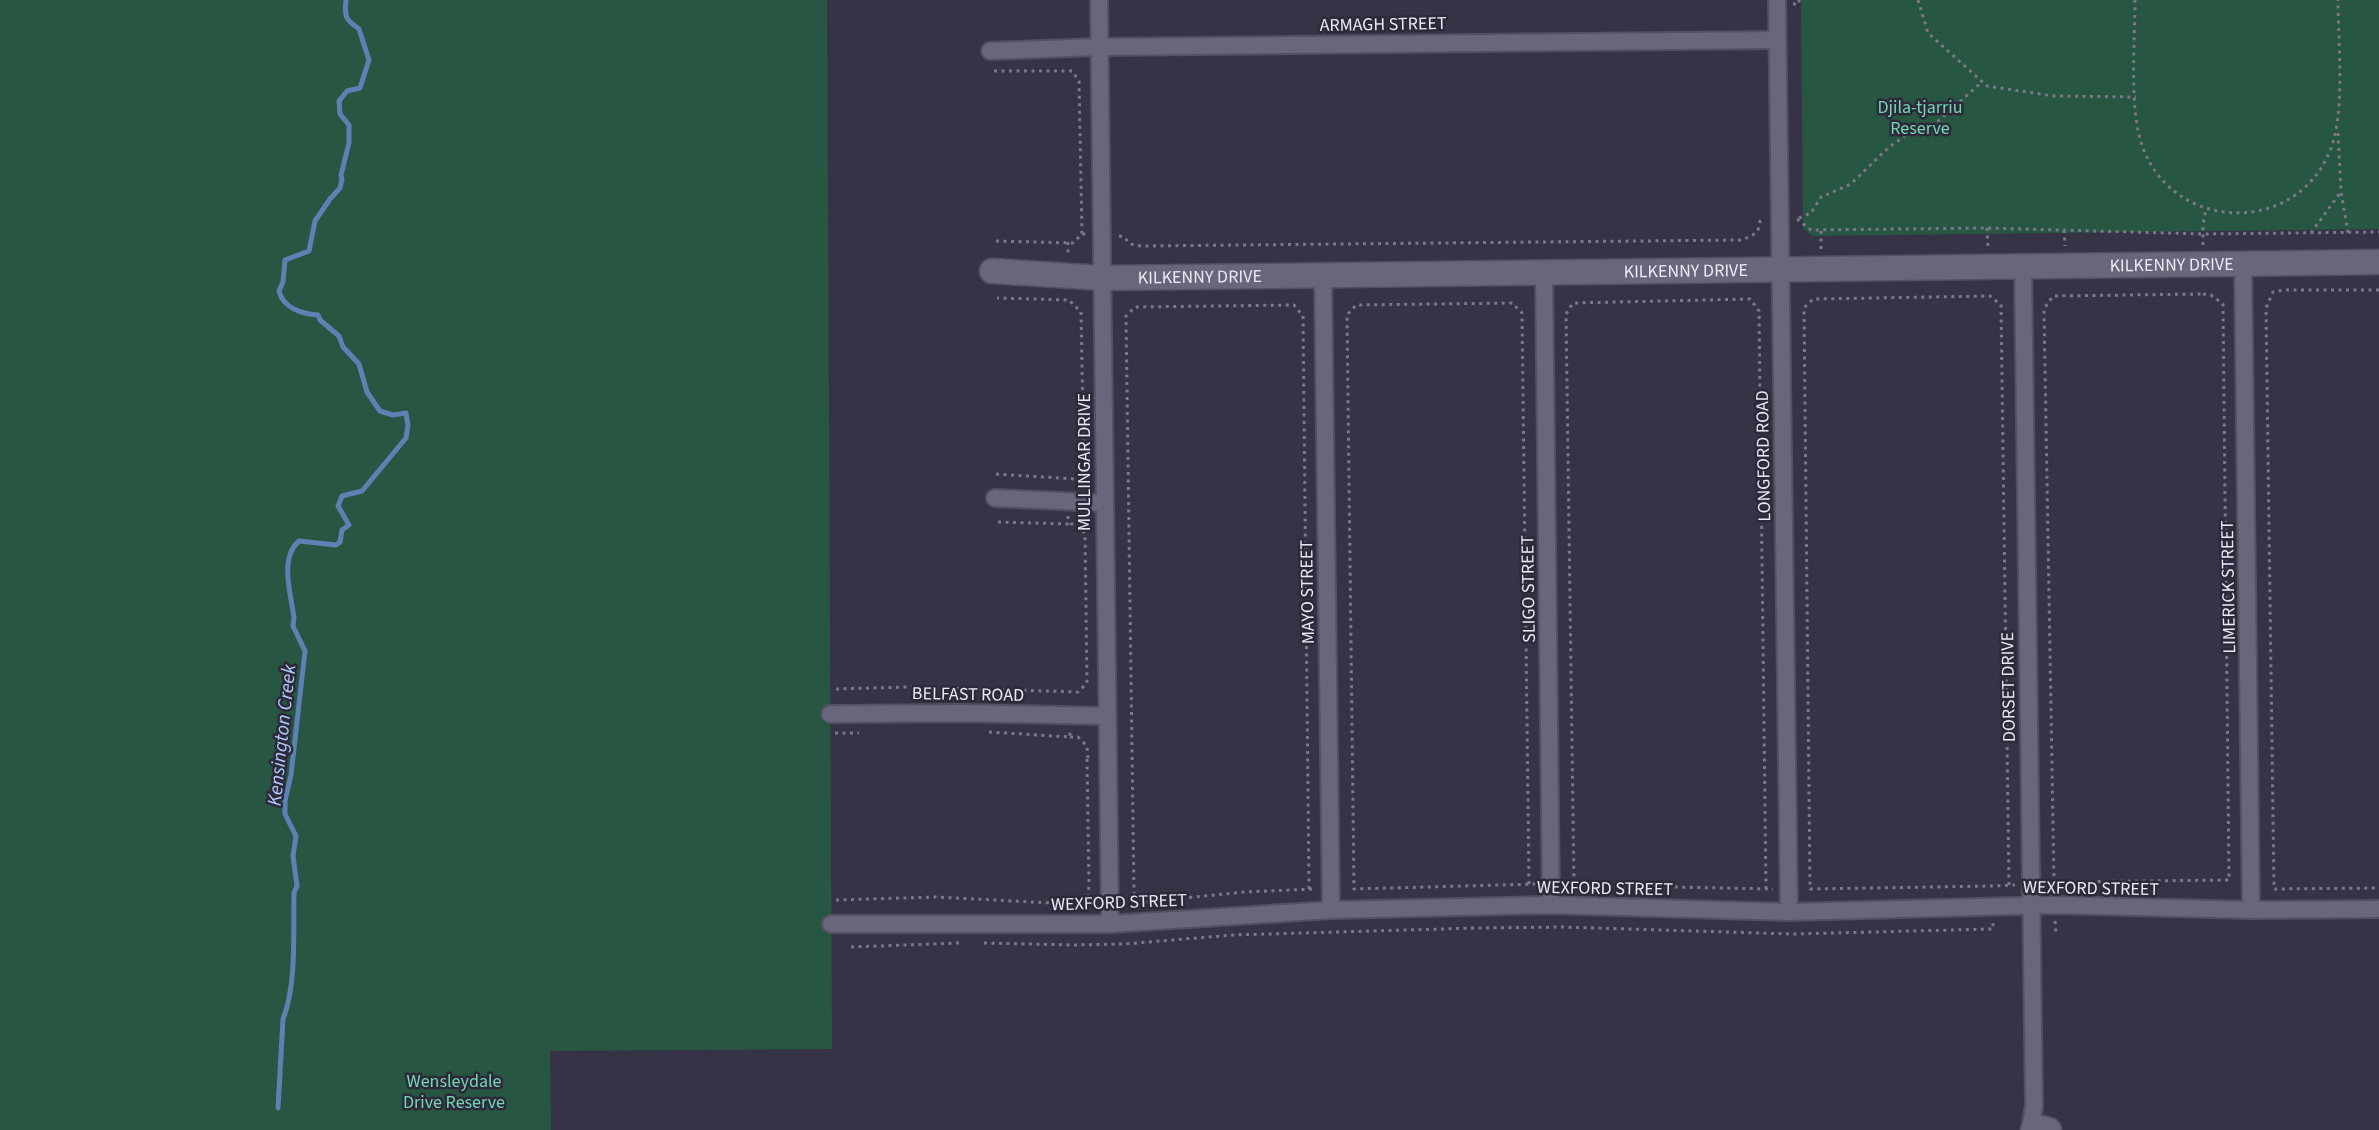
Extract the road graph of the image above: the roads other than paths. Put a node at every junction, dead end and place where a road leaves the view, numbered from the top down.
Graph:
1 (1099, 0) edge
2 (1777, 0) edge
3 (1777, 40) junction
4 (1099, 47) junction
5 (990, 51) dead end
6 (2379, 262) edge
7 (2243, 263) junction
8 (2023, 267) junction
9 (1780, 269) junction
10 (992, 271) dead end
11 (1544, 272) junction
12 (1323, 275) junction
13 (1103, 278) junction
14 (995, 498) dead end
15 (1103, 503) junction
16 (830, 714) dead end
17 (1106, 716) junction
18 (1551, 905) junction
19 (2031, 906) junction
20 (1331, 909) junction
21 (2379, 909) edge
22 (2251, 910) junction
23 (1789, 912) junction
24 (831, 924) dead end
25 (1110, 924) junction
26 (2034, 1106) junction
27 (2031, 1130) edge
28 (2049, 1130) edge

1 - 4 street, MULLINGAR DRIVE
2 - 3 street, LONGFORD ROAD
3 - 4 street, ARMAGH STREET
3 - 9 street, LONGFORD ROAD
4 - 5 street, ARMAGH STREET
4 - 13 street, MULLINGAR DRIVE
6 - 7 street, KILKENNY DRIVE
7 - 8 street, KILKENNY DRIVE
7 - 22 street, LIMERICK STREET
8 - 9 street, KILKENNY DRIVE
8 - 19 street, DORSET DRIVE
9 - 11 street, KILKENNY DRIVE
9 - 23 street, LONGFORD ROAD
10 - 13 street, KILKENNY DRIVE
11 - 12 street, KILKENNY DRIVE
11 - 18 street, SLIGO STREET
12 - 13 street, KILKENNY DRIVE
12 - 20 street, MAYO STREET
13 - 15 street, MULLINGAR DRIVE
14 - 15 street
15 - 17 street, MULLINGAR DRIVE
16 - 17 street, BELFAST ROAD
17 - 25 street, MULLINGAR DRIVE
18 - 20 street, WEXFORD STREET
18 - 23 street, WEXFORD STREET
19 - 22 street, WEXFORD STREET
19 - 23 street, WEXFORD STREET
19 - 26 street, DORSET DRIVE
20 - 25 street, WEXFORD STREET
21 - 22 street, WEXFORD STREET
24 - 25 street, WEXFORD STREET
26 - 27 street, DORSET DRIVE
26 - 28 street
27 - 28 street

